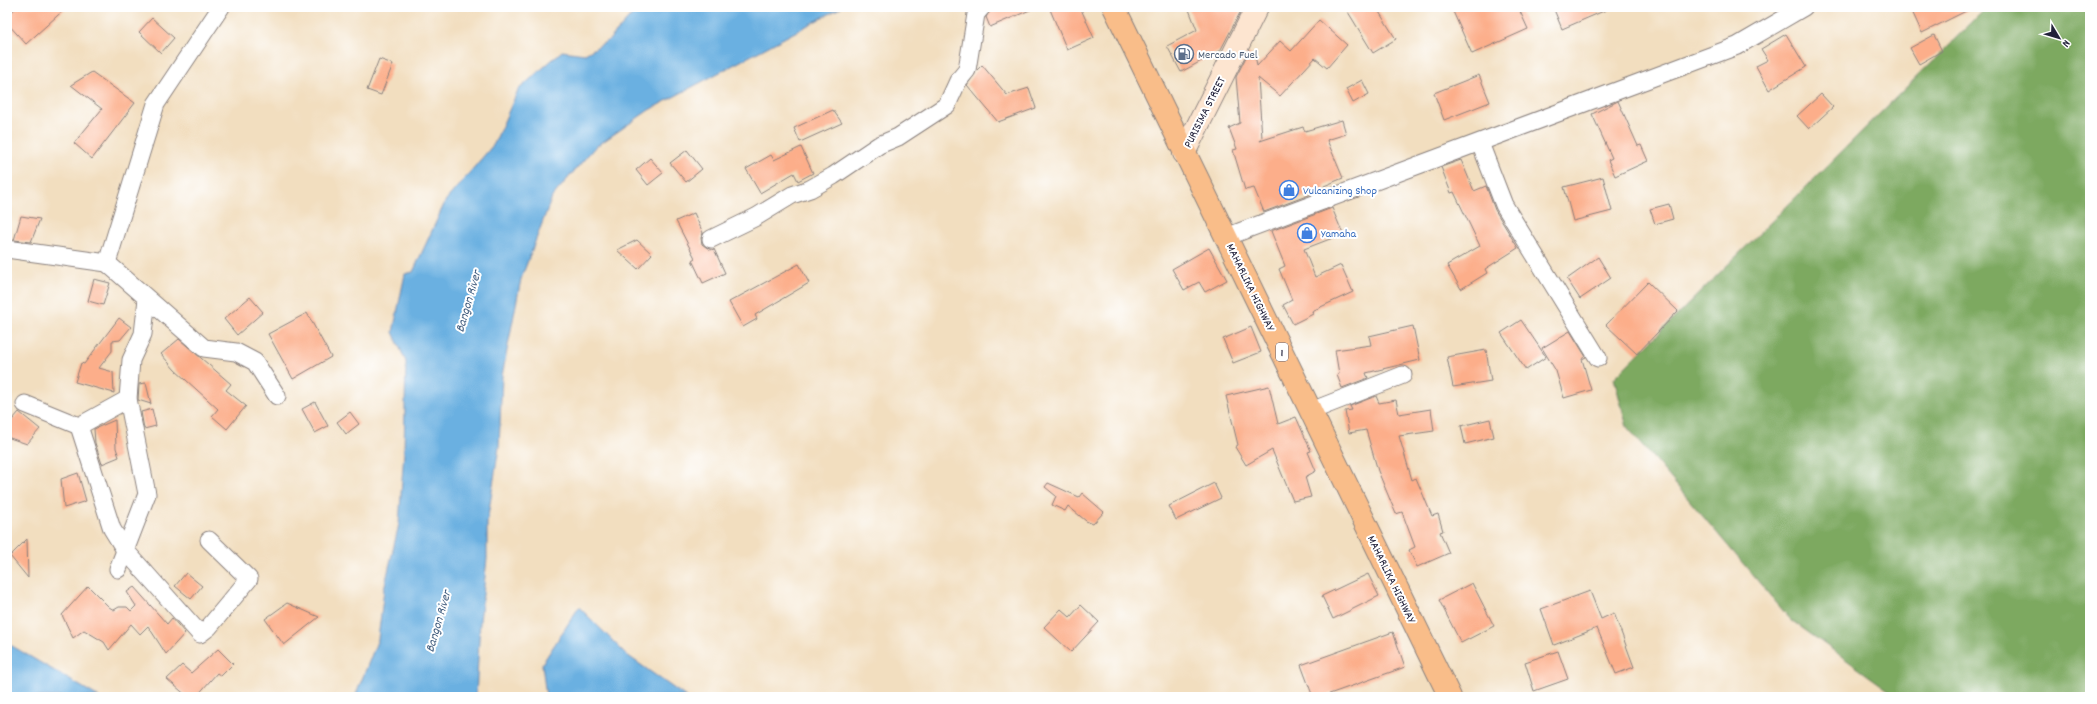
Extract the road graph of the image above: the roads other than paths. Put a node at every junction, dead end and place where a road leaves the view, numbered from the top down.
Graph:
1 (221, 7) edge
2 (982, 7) edge
3 (1114, 7) edge
4 (1257, 7) edge
5 (1804, 7) edge
6 (1480, 142) junction
7 (1184, 153) junction
8 (1226, 238) junction
9 (710, 239) dead end
10 (7, 249) edge
11 (107, 263) junction
12 (147, 299) junction
13 (1598, 358) dead end
14 (1403, 375) dead end
15 (277, 396) dead end
16 (128, 399) junction
17 (25, 404) dead end
18 (1311, 411) junction
19 (79, 426) junction
20 (209, 540) dead end
21 (125, 550) junction
22 (118, 569) dead end
23 (1450, 697) edge

1 - 11 street
2 - 9 street
3 - 7 highway, MAHARLIKA HIGHWAY / 1
4 - 7 street, PURISIMA STREET
5 - 6 street
6 - 8 street
6 - 13 street
7 - 8 highway, MAHARLIKA HIGHWAY / 1
8 - 18 highway, MAHARLIKA HIGHWAY / 1
10 - 11 street
11 - 12 street
12 - 15 street
12 - 16 street
14 - 18 street
16 - 19 street
16 - 21 street
17 - 19 street
18 - 23 highway, MAHARLIKA HIGHWAY / 1
19 - 21 street
20 - 21 street
21 - 22 street

